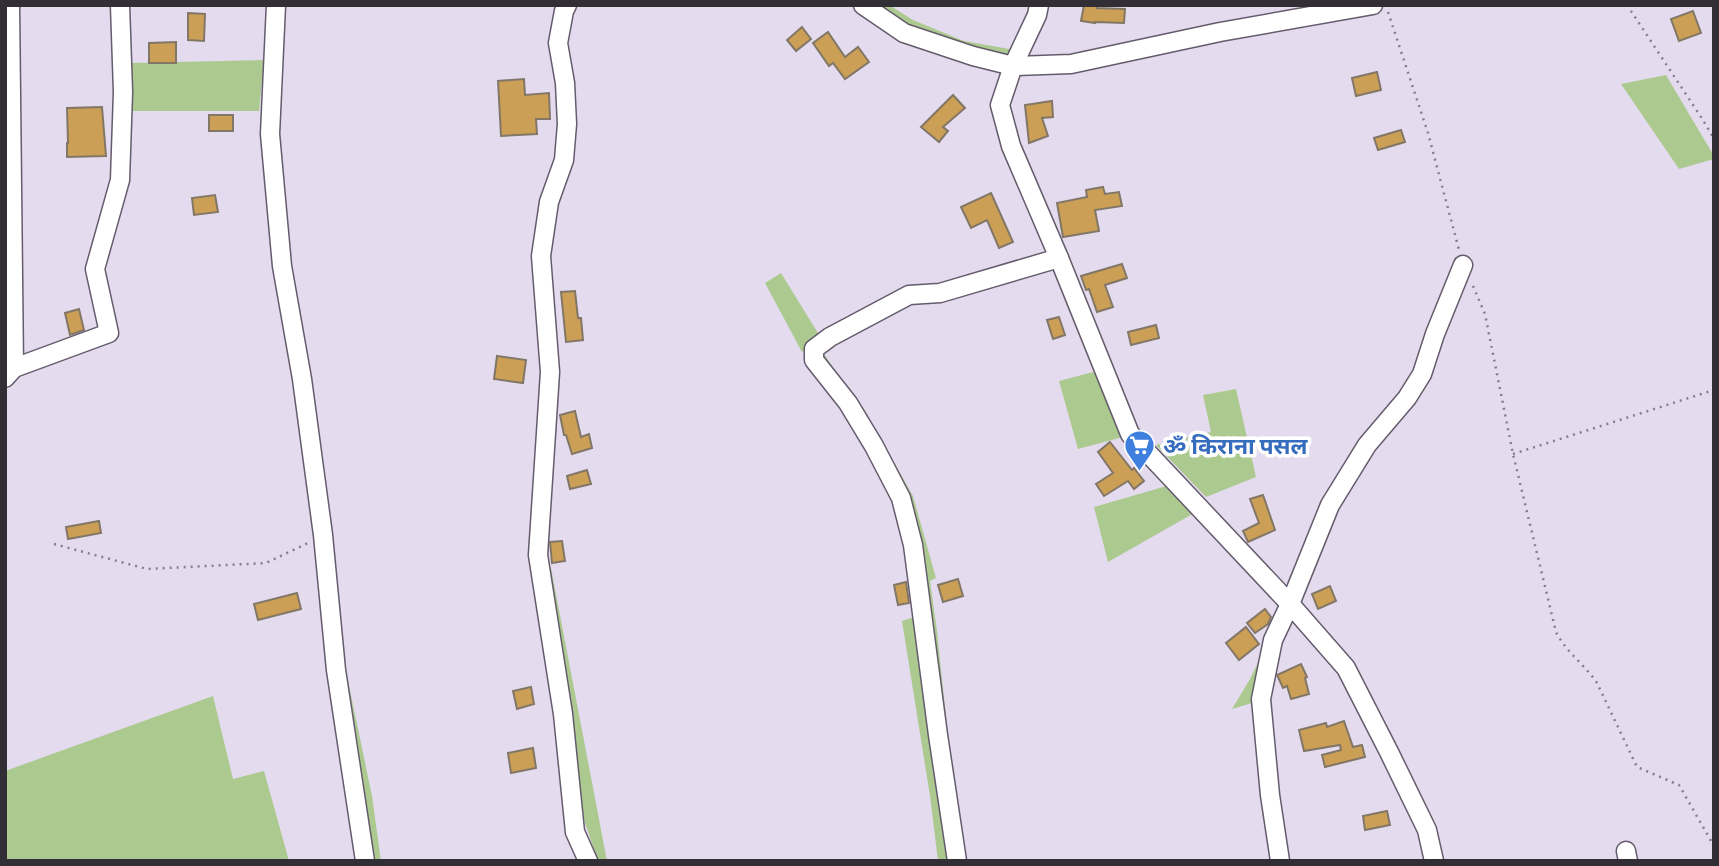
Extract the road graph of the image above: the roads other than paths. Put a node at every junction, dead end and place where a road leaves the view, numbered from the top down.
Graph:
1 (10, 5) edge
2 (120, 5) edge
3 (276, 5) edge
4 (567, 5) edge
5 (863, 5) edge
6 (1038, 5) edge
7 (1373, 5) edge
8 (1013, 66) junction
9 (1059, 258) junction
10 (1463, 265) road end
11 (10, 373) edge
12 (1290, 604) junction
13 (365, 861) edge
14 (588, 861) edge
15 (957, 861) edge
16 (1280, 861) edge
17 (1434, 861) edge

1 - 11 street
2 - 11 street
3 - 13 street
4 - 14 street
5 - 8 street
6 - 8 street
7 - 8 street
8 - 9 street
9 - 12 street
9 - 15 street
10 - 12 street
12 - 16 street
12 - 17 street

